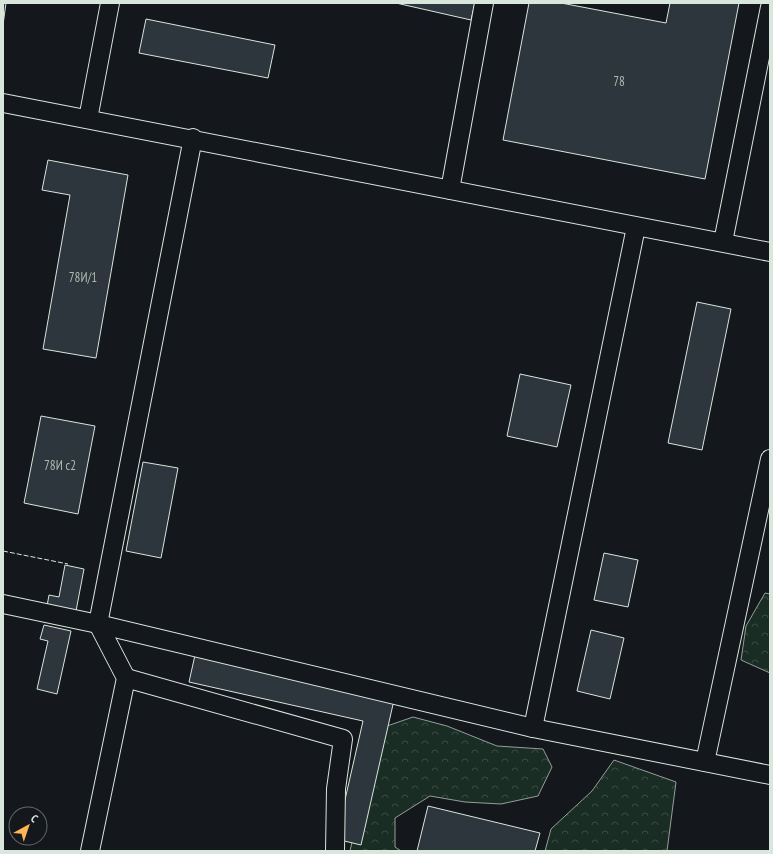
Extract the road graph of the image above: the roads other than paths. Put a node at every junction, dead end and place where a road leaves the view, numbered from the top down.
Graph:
1 (110, 3) edge
2 (484, 3) edge
3 (770, 7) edge
4 (3, 105) edge
5 (88, 119) junction
6 (193, 138) junction
7 (450, 190) junction
8 (636, 227) junction
9 (723, 242) junction
10 (770, 252) edge
11 (770, 459) edge
12 (3, 604) edge
13 (98, 624) junction
14 (126, 678) junction
15 (533, 728) junction
16 (705, 762) junction
17 (770, 775) edge
18 (90, 851) edge
19 (335, 851) edge

1 - 5 street
2 - 7 street
3 - 9 street
4 - 5 street
5 - 6 street
6 - 7 street
6 - 13 street
7 - 8 street
8 - 9 street
8 - 15 street
9 - 10 street
11 - 16 street
12 - 13 street
13 - 14 street
13 - 15 street
14 - 18 street
14 - 19 street
15 - 16 street
16 - 17 street

